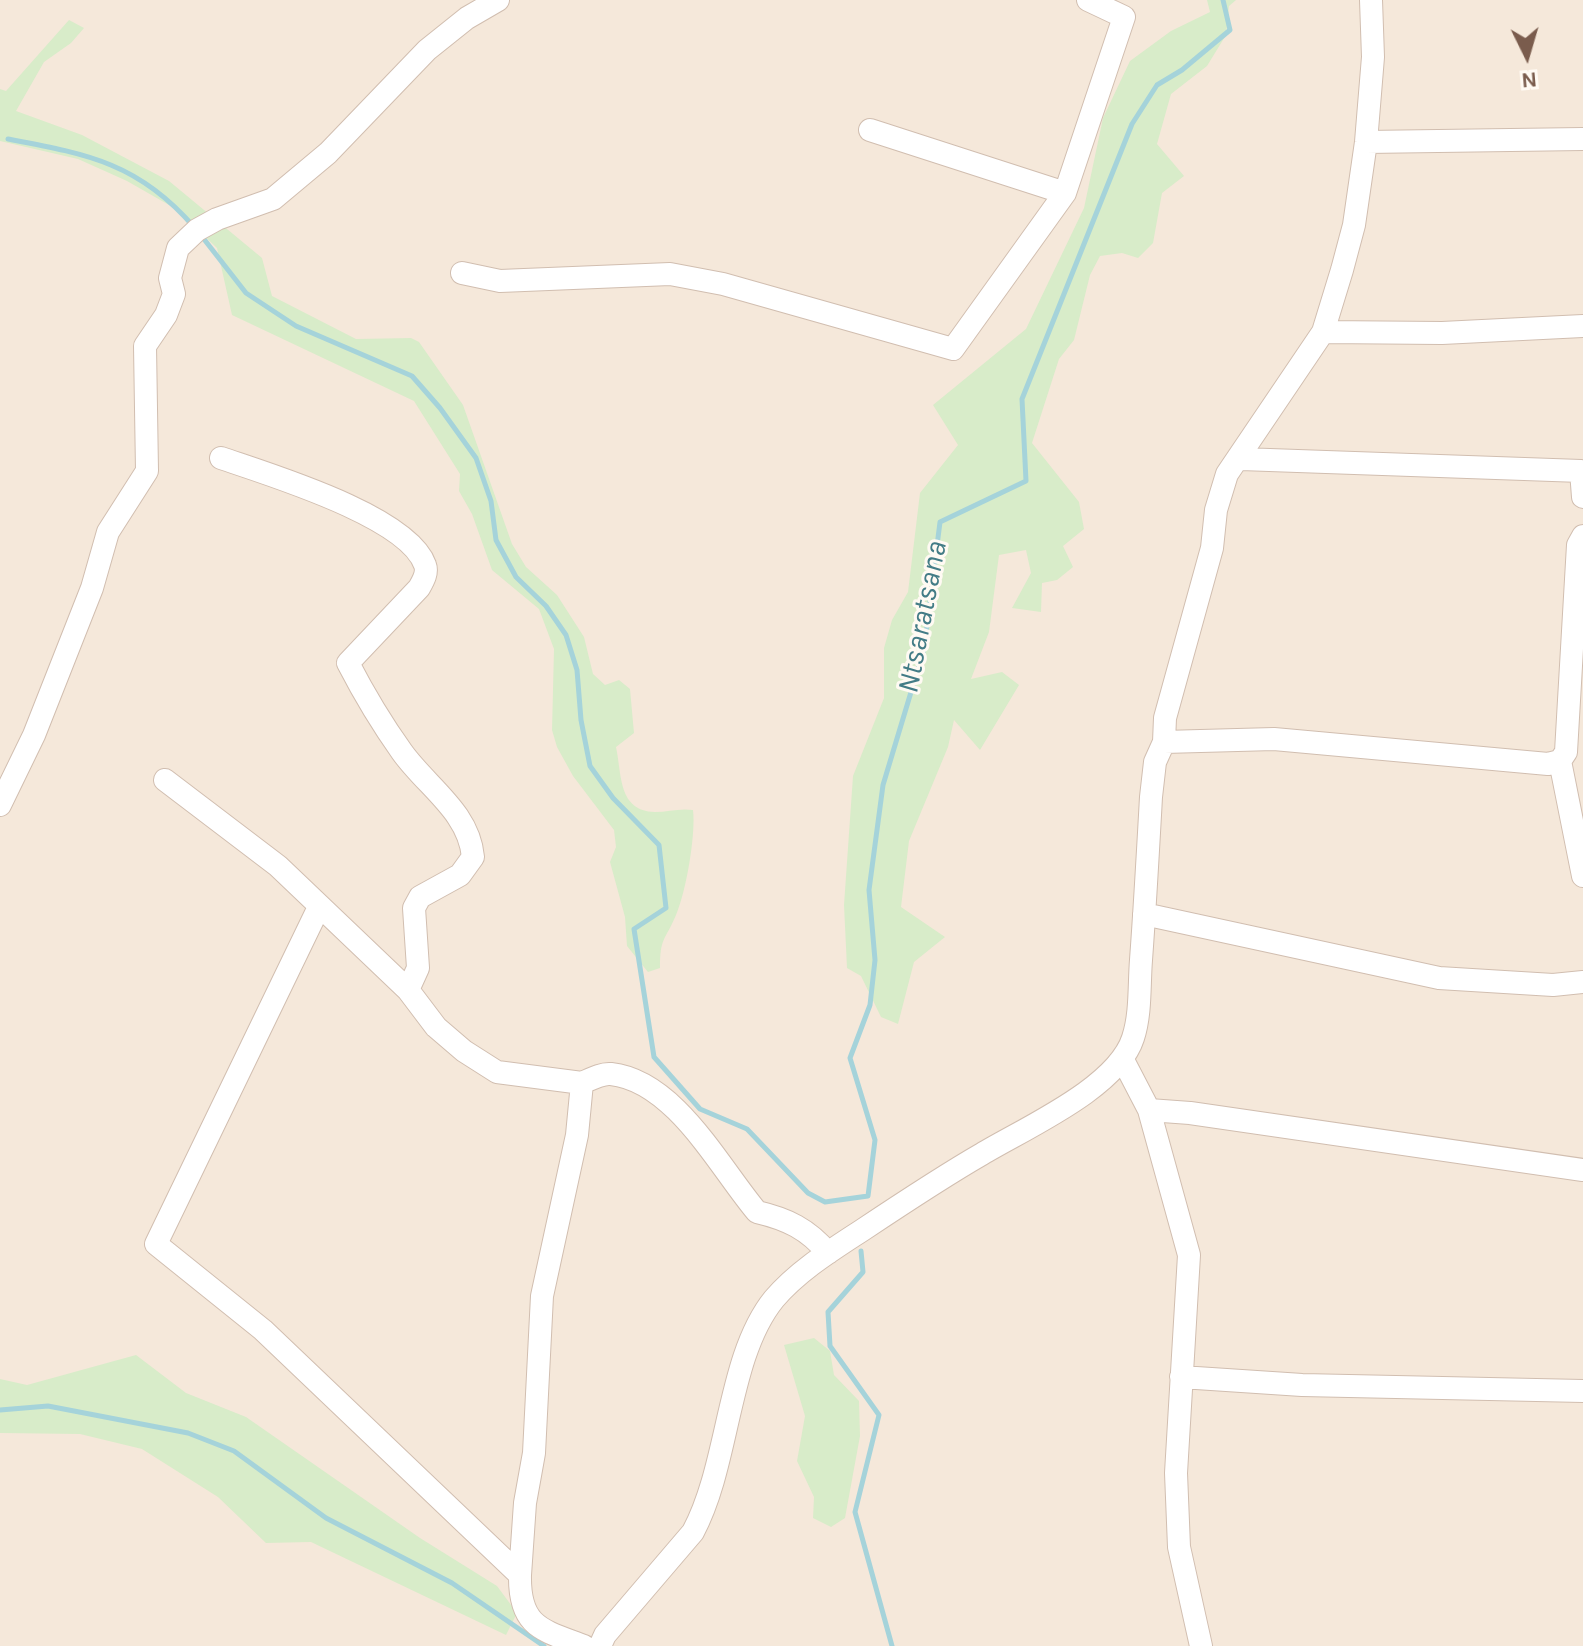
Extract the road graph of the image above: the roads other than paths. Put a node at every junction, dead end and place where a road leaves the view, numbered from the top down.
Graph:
1 (498, 0) edge
2 (1088, 0) edge
3 (1371, 0) edge
4 (870, 130) dead end
5 (1583, 139) edge
6 (1366, 142) junction
7 (1065, 193) junction
8 (462, 273) dead end
9 (1583, 326) edge
10 (1323, 332) junction
11 (221, 458) dead end
12 (1241, 459) junction
13 (1583, 497) edge
14 (1583, 536) edge
15 (1164, 742) junction
16 (1560, 761) junction
17 (165, 780) dead end
18 (0, 805) edge
19 (1583, 876) edge
20 (319, 907) junction
21 (1144, 914) junction
22 (1583, 982) edge
23 (408, 990) junction
24 (1123, 1060) junction
25 (582, 1083) junction
26 (1149, 1110) junction
27 (1583, 1170) edge
28 (828, 1253) junction
29 (1181, 1377) junction
30 (1583, 1391) edge
31 (520, 1575) junction
32 (584, 1646) edge
33 (600, 1646) edge
34 (1201, 1646) edge

1 - 18 street
2 - 7 street
3 - 6 street
4 - 7 street
5 - 6 street
6 - 10 street
7 - 8 street
9 - 10 street
10 - 12 street
11 - 23 street
12 - 13 street
12 - 15 street
14 - 16 street
15 - 16 street
15 - 21 street
16 - 19 street
17 - 20 street
20 - 23 street
20 - 31 street
21 - 22 street
21 - 24 street
23 - 25 street
24 - 26 street
24 - 28 street
25 - 28 street
25 - 31 street
26 - 27 street
26 - 29 street
28 - 33 street
29 - 30 street
29 - 34 street
31 - 32 street

